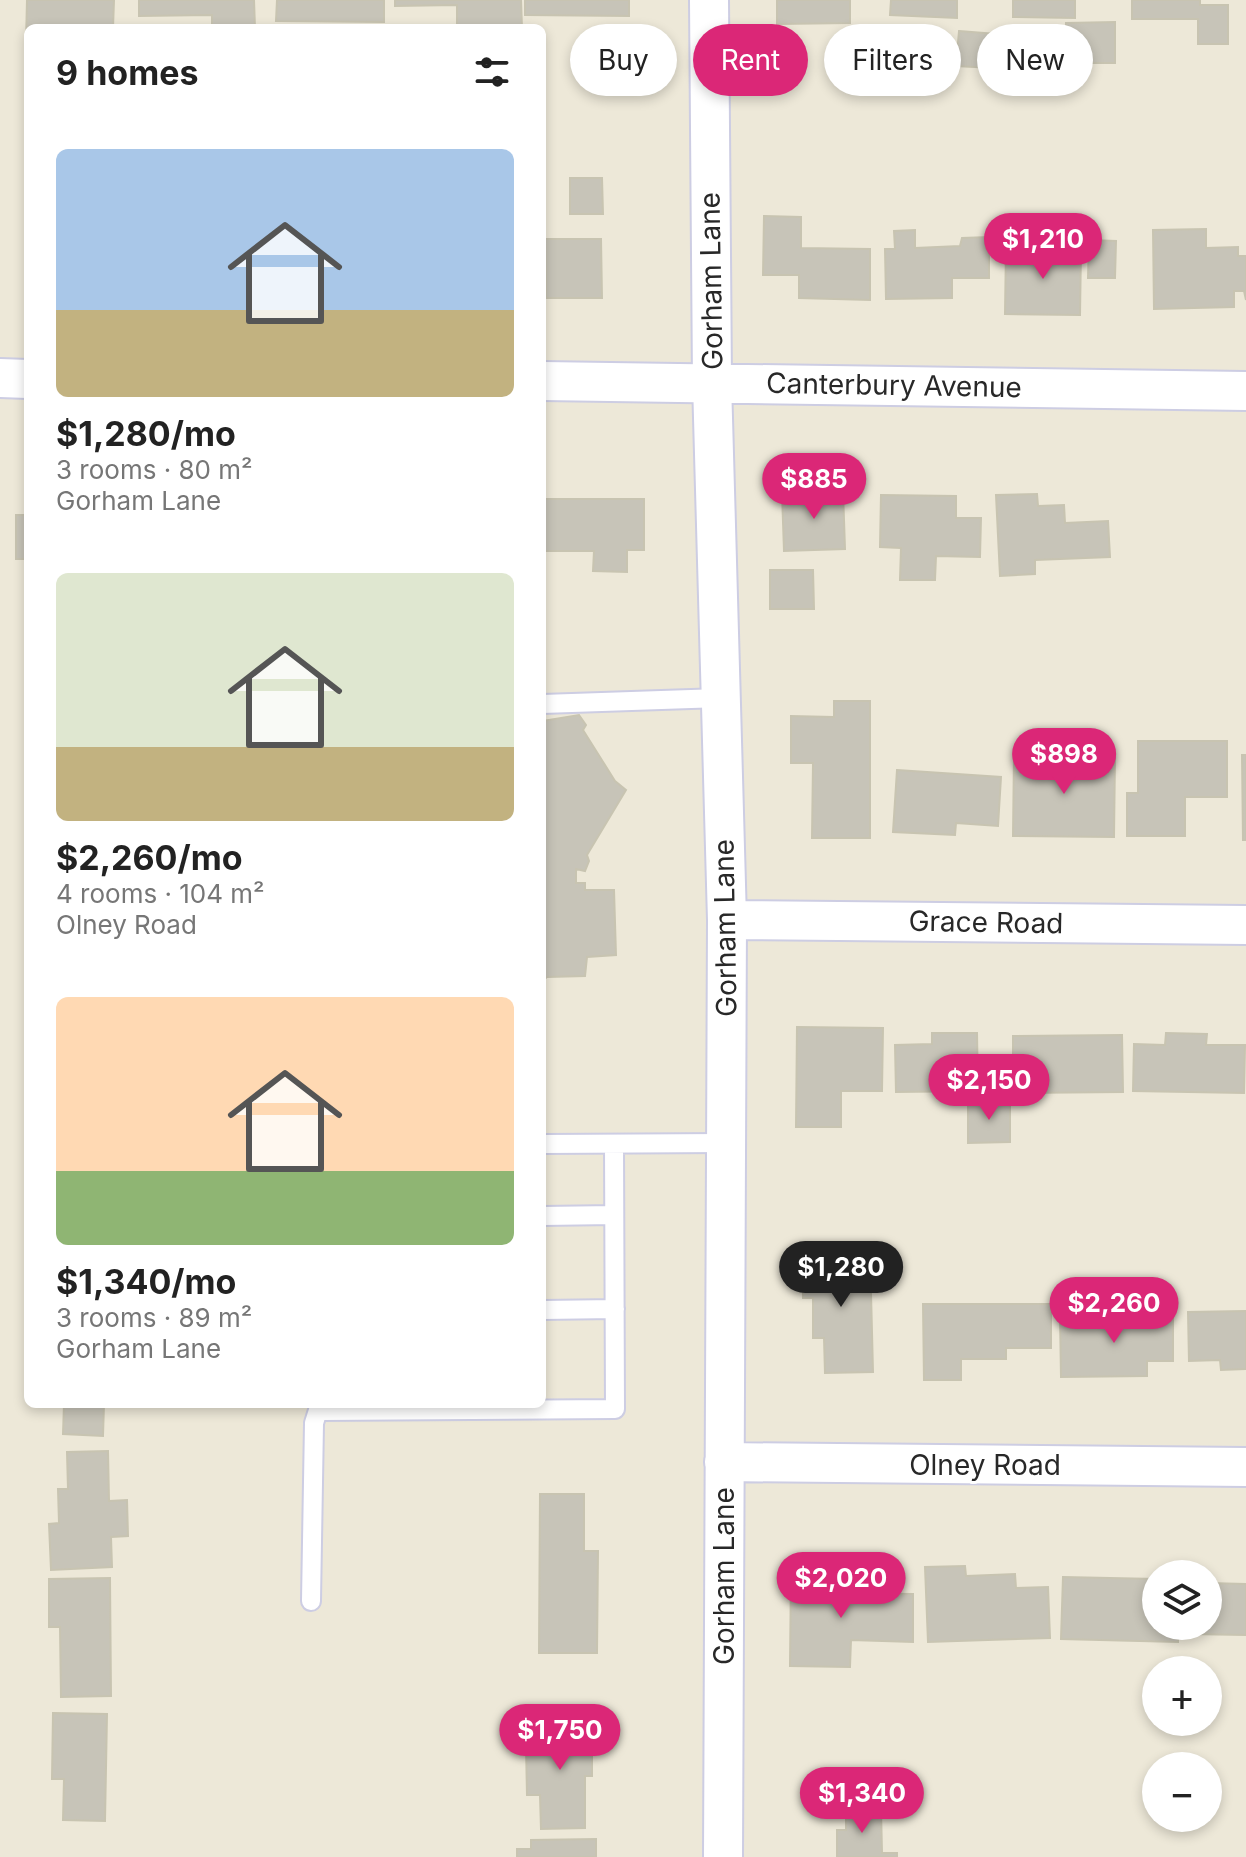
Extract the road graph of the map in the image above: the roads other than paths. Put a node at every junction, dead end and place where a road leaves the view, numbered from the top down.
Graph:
1 (709, 0) edge
2 (0, 378) edge
3 (24, 379) edge
4 (546, 381) edge
5 (712, 382) junction
6 (1246, 391) edge
7 (721, 698) junction
8 (546, 704) edge
9 (727, 920) junction
10 (1246, 925) edge
11 (726, 1143) junction
12 (546, 1144) edge
13 (614, 1144) junction
14 (614, 1215) junction
15 (546, 1216) edge
16 (615, 1309) junction
17 (546, 1310) edge
18 (319, 1408) edge
19 (724, 1462) junction
20 (1246, 1467) edge
21 (311, 1601) dead end
22 (723, 1857) edge

1 - 5 street, Gorham Lane
2 - 3 street
4 - 5 street, Canterbury Avenue
5 - 6 street, Canterbury Avenue
5 - 7 street, Gorham Lane
7 - 8 lane
7 - 9 street, Gorham Lane
9 - 10 street, Grace Road
9 - 11 street, Gorham Lane
11 - 13 lane
11 - 19 street, Gorham Lane
12 - 13 lane
13 - 14 lane
14 - 15 lane
14 - 16 lane
16 - 17 lane
16 - 18 lane
18 - 21 lane
19 - 20 street, Olney Road
19 - 22 street, Gorham Lane

